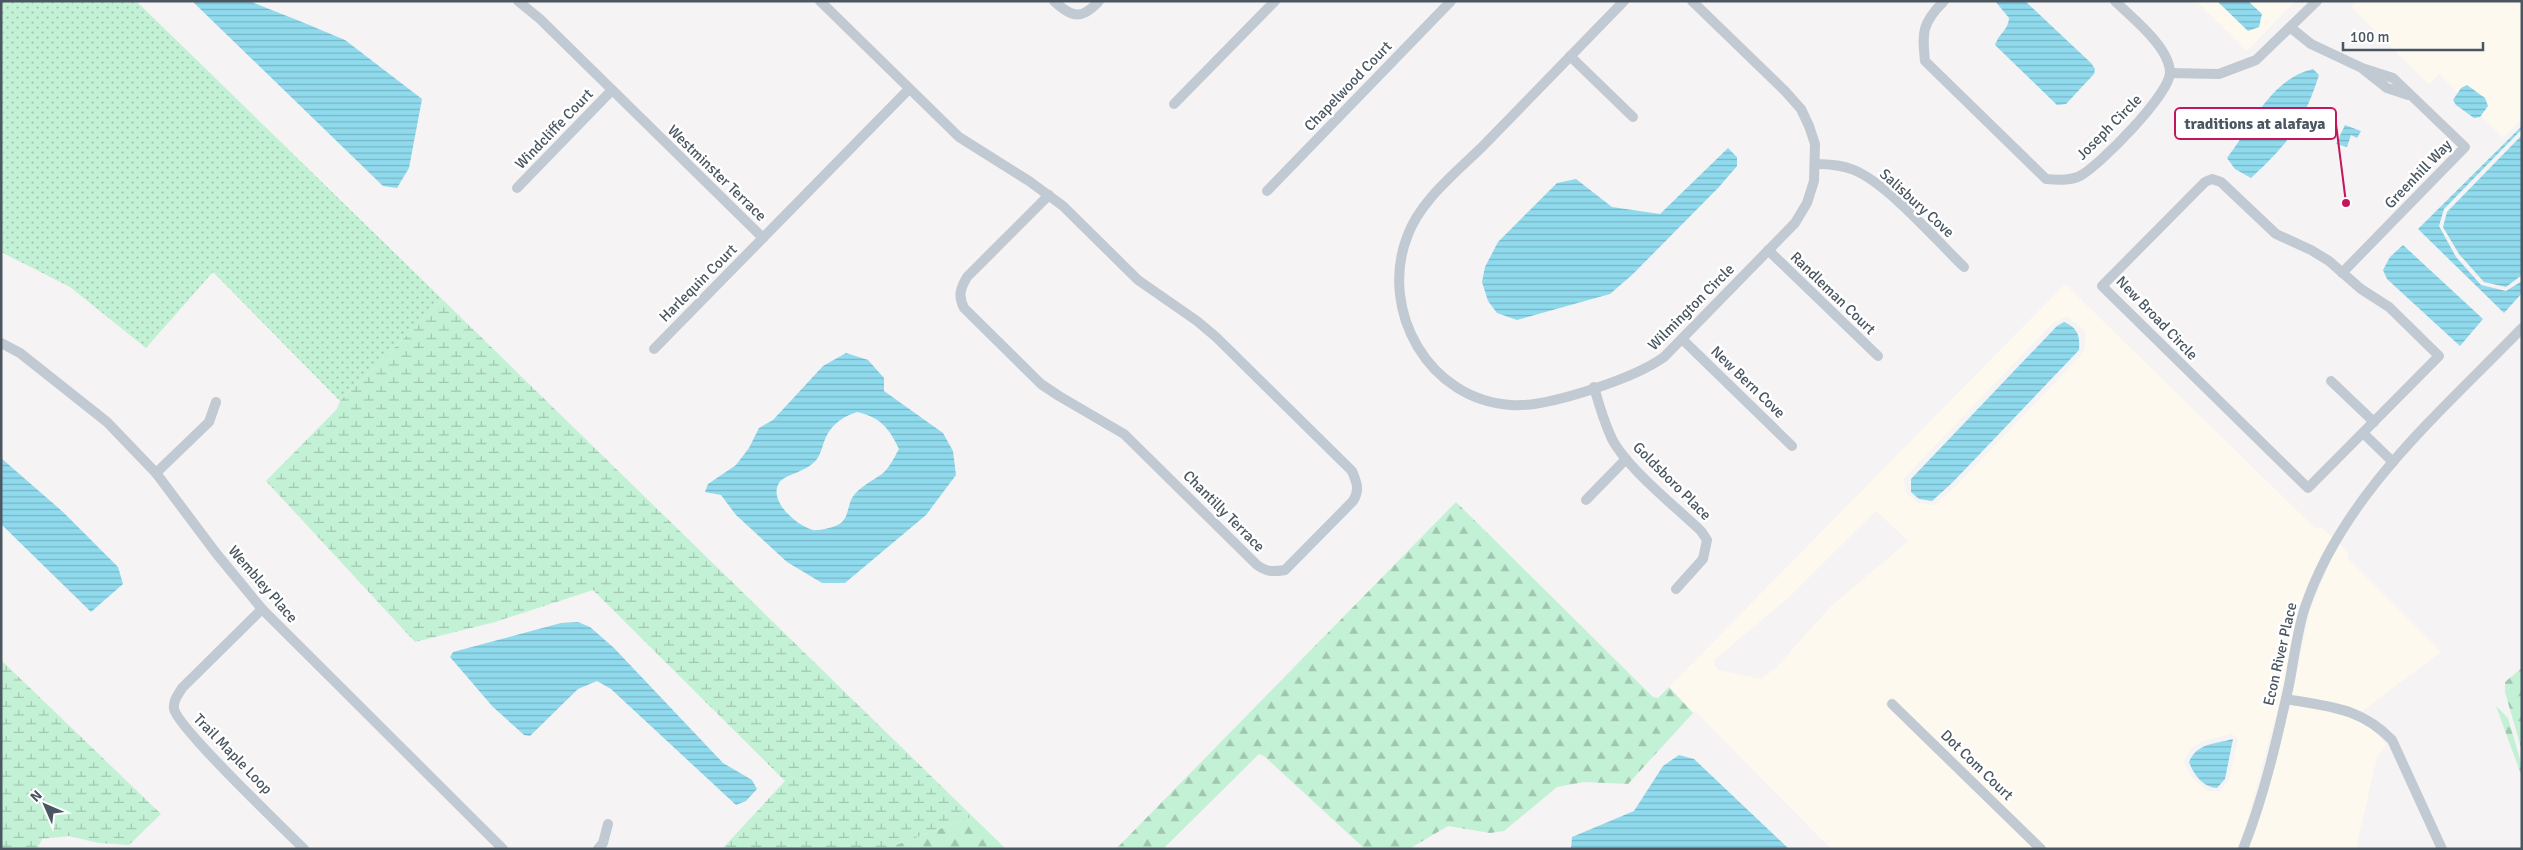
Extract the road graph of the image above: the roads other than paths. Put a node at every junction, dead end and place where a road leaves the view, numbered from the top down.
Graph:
1 (518, 1) edge
2 (820, 1) edge
3 (1054, 1) edge
4 (1099, 1) edge
5 (1274, 1) edge
6 (1451, 1) edge
7 (1624, 1) edge
8 (1692, 1) edge
9 (1944, 1) edge
10 (2115, 1) edge
11 (2317, 1) edge
12 (2290, 28) junction
13 (1570, 56) junction
14 (2170, 73) junction
15 (909, 89) junction
16 (612, 90) junction
17 (1174, 104) dead end
18 (1633, 117) dead end
19 (1816, 164) junction
20 (517, 188) dead end
21 (1267, 191) dead end
22 (1049, 195) junction
23 (763, 238) junction
24 (1768, 250) junction
25 (1964, 267) dead end
26 (2342, 273) junction
27 (2522, 328) edge
28 (1682, 339) junction
29 (1, 343) edge
30 (654, 349) dead end
31 (1878, 356) dead end
32 (2332, 381) dead end
33 (1594, 387) junction
34 (216, 402) dead end
35 (2374, 422) junction
36 (2363, 433) junction
37 (1792, 446) dead end
38 (1626, 459) junction
39 (2393, 462) junction
40 (156, 473) junction
41 (1586, 500) dead end
42 (1676, 589) dead end
43 (262, 609) junction
44 (2286, 699) junction
45 (1892, 704) dead end
46 (608, 824) dead end
47 (304, 849) edge
48 (503, 849) edge
49 (598, 849) edge
50 (2041, 849) edge
51 (2242, 849) edge
52 (2442, 849) edge

1 - 16 street, Westminster Terrace
2 - 15 street
3 - 4 street
5 - 17 street
6 - 21 street, Chapelwood Court
7 - 13 street, Wilmington Circle
8 - 19 street, Wilmington Circle
9 - 14 street, Joseph Circle
10 - 14 street
11 - 12 street
12 - 14 street
12 - 26 street, Greenhill Way
13 - 18 street
13 - 33 street, Wilmington Circle
15 - 22 street, Chantilly Terrace
15 - 23 street, Westminster Terrace
16 - 20 street, Windcliffe Court
16 - 23 street, Westminster Terrace
19 - 24 street, Wilmington Circle
19 - 25 street, Salisbury Cove
22 - 22 street, Chantilly Terrace
23 - 30 street, Harlequin Court
24 - 28 street, Wilmington Circle
24 - 31 street, Randleman Court
26 - 35 street, New Broad Circle
26 - 36 street, New Broad Circle
27 - 39 street, Econ River Place
28 - 33 street, Wilmington Circle
28 - 37 street, New Bern Cove
29 - 40 street, Wembley Place
32 - 35 street
33 - 38 street, Goldsboro Place
34 - 40 street
35 - 36 street, New Broad Circle
36 - 39 street
38 - 41 street
38 - 42 street, Goldsboro Place
39 - 44 street, Econ River Place
40 - 43 street, Wembley Place
43 - 47 street, Trail Maple Loop
43 - 48 street, Wembley Place
44 - 51 street, Econ River Place
44 - 52 street
45 - 50 street, Dot Com Court
46 - 49 street

